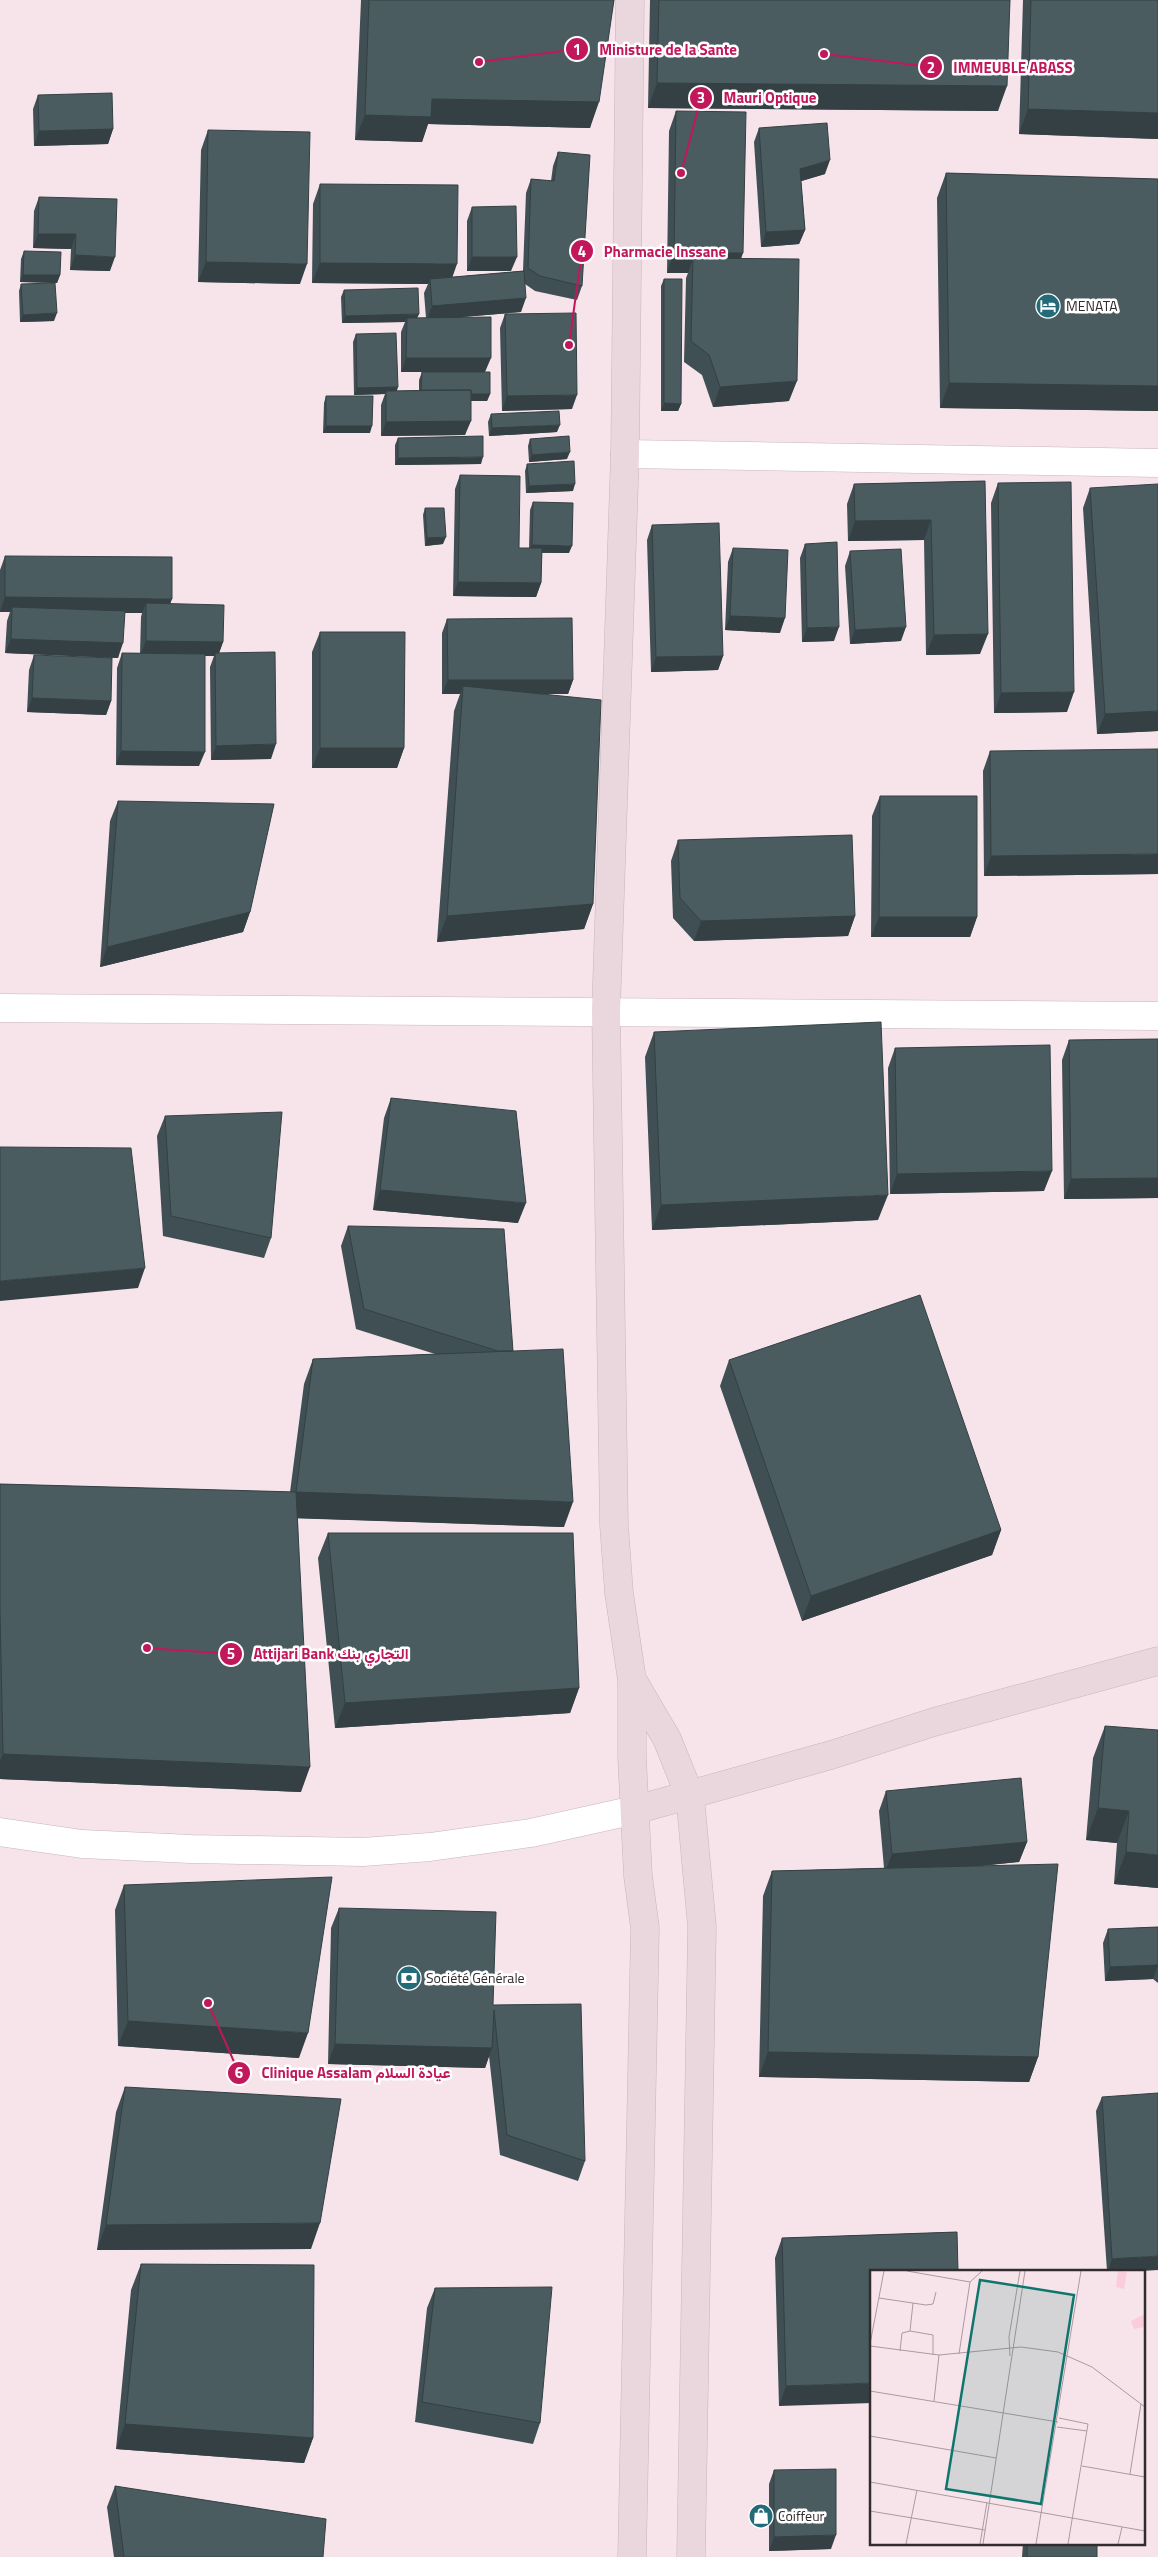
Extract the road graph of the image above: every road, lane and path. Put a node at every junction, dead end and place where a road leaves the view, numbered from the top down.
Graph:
1 (630, 0) edge
2 (625, 454) junction
3 (1158, 463) edge
4 (0, 1008) edge
5 (606, 1011) junction
6 (1158, 1016) edge
7 (1158, 1661) edge
8 (632, 1680) junction
9 (690, 1796) junction
10 (636, 1810) junction
11 (0, 1832) edge
12 (632, 2557) edge
13 (691, 2557) edge

1 - 2 street
2 - 3 street
2 - 5 street
4 - 5 street
5 - 6 street
5 - 8 street
7 - 9 street
8 - 9 street
8 - 10 street
9 - 10 street
9 - 13 street
10 - 11 street
10 - 12 street

